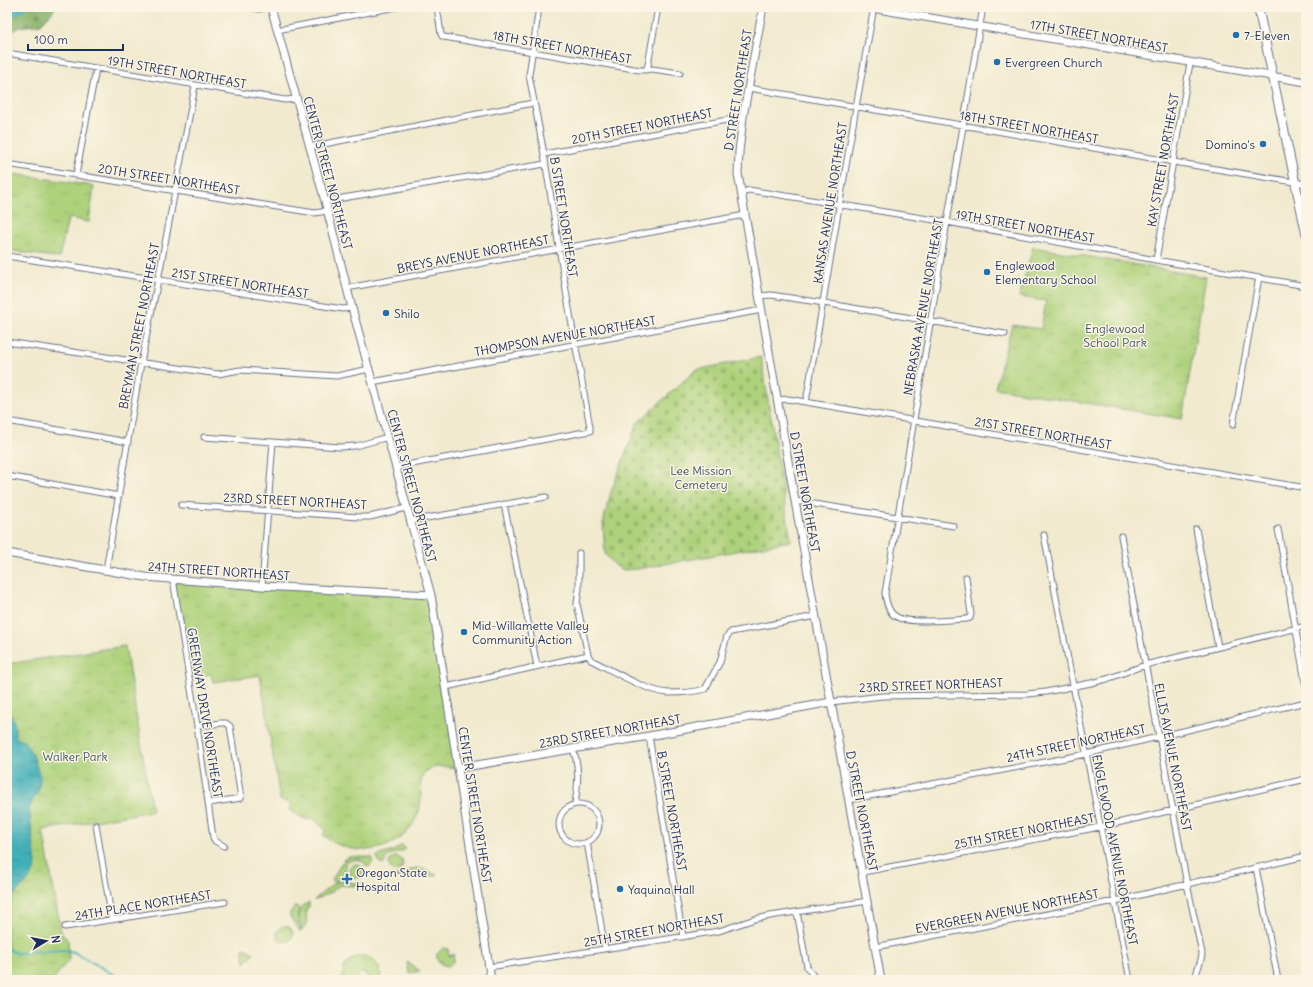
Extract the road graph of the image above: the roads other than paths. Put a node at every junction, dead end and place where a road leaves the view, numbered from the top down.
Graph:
1 (249, 7) edge
2 (267, 7) edge
3 (271, 7) edge
4 (396, 7) edge
5 (437, 7) edge
6 (539, 7) edge
7 (658, 7) edge
8 (763, 7) edge
9 (866, 7) edge
10 (983, 7) edge
11 (1258, 7) edge
12 (874, 8) edge
13 (980, 27) junction
14 (277, 30) junction
15 (532, 51) junction
16 (7, 53) edge
17 (1190, 63) junction
18 (96, 69) junction
19 (646, 70) junction
20 (680, 73) dead end
21 (1272, 77) junction
22 (1306, 82) edge
23 (195, 86) junction
24 (749, 88) junction
25 (296, 99) junction
26 (534, 103) junction
27 (856, 107) junction
28 (743, 117) junction
29 (963, 125) junction
30 (309, 147) junction
31 (544, 154) junction
32 (1174, 162) junction
33 (7, 164) edge
34 (545, 164) junction
35 (76, 174) junction
36 (1294, 182) junction
37 (1306, 184) edge
38 (176, 191) junction
39 (741, 193) junction
40 (325, 201) junction
41 (840, 204) junction
42 (327, 210) junction
43 (745, 215) junction
44 (947, 222) junction
45 (1306, 234) edge
46 (560, 248) junction
47 (7, 256) edge
48 (1156, 260) junction
49 (1259, 277) junction
50 (158, 280) junction
51 (1306, 286) edge
52 (347, 288) junction
53 (759, 296) junction
54 (824, 303) junction
55 (352, 308) junction
56 (762, 310) junction
57 (931, 322) junction
58 (1005, 334) dead end
59 (7, 342) edge
60 (575, 344) junction
61 (141, 364) junction
62 (369, 369) junction
63 (372, 382) junction
64 (778, 400) junction
65 (806, 402) junction
66 (7, 421) edge
67 (913, 421) junction
68 (1234, 425) dead end
69 (204, 437) dead end
70 (388, 437) junction
71 (128, 442) junction
72 (272, 442) junction
73 (396, 467) junction
74 (7, 476) edge
75 (1306, 488) edge
76 (119, 496) junction
77 (546, 497) dead end
78 (795, 501) junction
79 (504, 504) junction
80 (181, 506) dead end
81 (406, 508) junction
82 (268, 511) junction
83 (897, 518) junction
84 (410, 521) junction
85 (954, 526) dead end
86 (1196, 529) dead end
87 (1278, 529) dead end
88 (1044, 535) dead end
89 (1121, 536) dead end
90 (7, 552) edge
91 (578, 553) dead end
92 (106, 570) junction
93 (966, 577) dead end
94 (173, 579) junction
95 (262, 586) junction
96 (431, 595) junction
97 (816, 616) junction
98 (1306, 626) edge
99 (1296, 628) junction
100 (1218, 647) junction
101 (588, 654) junction
102 (1145, 665) junction
103 (537, 666) junction
104 (446, 687) junction
105 (1073, 687) junction
106 (1306, 687) edge
107 (831, 702) junction
108 (1306, 702) edge
109 (197, 726) junction
110 (649, 736) junction
111 (1158, 736) junction
112 (573, 749) junction
113 (1086, 754) junction
114 (459, 768) junction
115 (1306, 778) edge
116 (849, 800) junction
117 (209, 803) junction
118 (575, 804) junction
119 (1173, 810) junction
120 (96, 825) dead end
121 (1100, 827) junction
122 (587, 842) junction
123 (224, 846) dead end
124 (1306, 856) edge
125 (1256, 868) junction
126 (863, 872) junction
127 (1187, 884) junction
128 (868, 901) junction
129 (1115, 901) junction
130 (225, 902) dead end
131 (797, 912) junction
132 (112, 920) junction
133 (65, 927) dead end
134 (683, 937) junction
135 (875, 947) junction
136 (605, 949) junction
137 (489, 967) junction
138 (491, 980) edge
139 (817, 980) edge
140 (830, 980) edge
141 (881, 980) edge
142 (1130, 980) edge
143 (1196, 980) edge
144 (1278, 980) edge

1 - 2 street
3 - 14 street, CENTER STREET NORTHEAST
4 - 14 street
5 - 15 street, 18TH STREET NORTHEAST
6 - 15 street, B STREET NORTHEAST
7 - 19 street
8 - 24 street, D STREET NORTHEAST
9 - 12 street, 17TH STREET NORTHEAST
10 - 13 street, NEBRASKA AVENUE NORTHEAST
11 - 21 main road
12 - 13 street, 17TH STREET NORTHEAST
12 - 27 street, KANSAS AVENUE NORTHEAST
13 - 17 street, 17TH STREET NORTHEAST
13 - 29 street, NEBRASKA AVENUE NORTHEAST
14 - 25 street, CENTER STREET NORTHEAST
15 - 19 street, 18TH STREET NORTHEAST
15 - 26 street, B STREET NORTHEAST
16 - 18 street, 19TH STREET NORTHEAST
17 - 21 street, 17TH STREET NORTHEAST
17 - 32 street, KAY STREET NORTHEAST
18 - 23 street, 19TH STREET NORTHEAST
18 - 35 street
19 - 20 street, 18TH STREET NORTHEAST
21 - 22 street, 17TH STREET NORTHEAST
21 - 36 main road
23 - 25 street, 19TH STREET NORTHEAST
23 - 38 street, BREYMAN STREET NORTHEAST
24 - 27 street, 18TH STREET NORTHEAST
24 - 28 street, D STREET NORTHEAST
25 - 30 street, CENTER STREET NORTHEAST
26 - 30 street
26 - 31 street, B STREET NORTHEAST
27 - 29 street, 18TH STREET NORTHEAST
27 - 41 street, KANSAS AVENUE NORTHEAST
28 - 31 street, 20TH STREET NORTHEAST
28 - 39 street, D STREET NORTHEAST
29 - 32 street, 18TH STREET NORTHEAST
29 - 44 street, NEBRASKA AVENUE NORTHEAST
30 - 40 street, CENTER STREET NORTHEAST
31 - 34 street, B STREET NORTHEAST
32 - 36 street, 18TH STREET NORTHEAST
32 - 48 street, KAY STREET NORTHEAST
33 - 35 street, 20TH STREET NORTHEAST
34 - 40 street
34 - 46 street, B STREET NORTHEAST
35 - 38 street, 20TH STREET NORTHEAST
36 - 37 street, 18TH STREET NORTHEAST
36 - 45 main road
38 - 42 street, 20TH STREET NORTHEAST
38 - 50 street, BREYMAN STREET NORTHEAST
39 - 41 street, 19TH STREET NORTHEAST
39 - 43 street, D STREET NORTHEAST
40 - 42 street, CENTER STREET NORTHEAST
41 - 44 street, 19TH STREET NORTHEAST
41 - 54 street, KANSAS AVENUE NORTHEAST
42 - 52 street, CENTER STREET NORTHEAST
43 - 46 street, BREYS AVENUE NORTHEAST
43 - 53 street, D STREET NORTHEAST
44 - 48 street, 19TH STREET NORTHEAST
44 - 57 street, NEBRASKA AVENUE NORTHEAST
46 - 52 street, BREYS AVENUE NORTHEAST
46 - 60 street, B STREET NORTHEAST
47 - 50 street, 21ST STREET NORTHEAST
48 - 49 street, 19TH STREET NORTHEAST
49 - 51 street, 19TH STREET NORTHEAST
49 - 68 street
50 - 55 street, 21ST STREET NORTHEAST
50 - 61 street, BREYMAN STREET NORTHEAST
52 - 55 street, CENTER STREET NORTHEAST
53 - 54 street
53 - 56 street, D STREET NORTHEAST
54 - 57 street
54 - 65 street, KANSAS AVENUE NORTHEAST
55 - 62 street, CENTER STREET NORTHEAST
56 - 60 street, THOMPSON AVENUE NORTHEAST
56 - 64 street, D STREET NORTHEAST
57 - 58 street
57 - 67 street, NEBRASKA AVENUE NORTHEAST
59 - 61 street
60 - 63 street, THOMPSON AVENUE NORTHEAST
60 - 73 street, B STREET NORTHEAST
61 - 62 street
61 - 71 street, BREYMAN STREET NORTHEAST
62 - 63 street, CENTER STREET NORTHEAST
63 - 70 street, CENTER STREET NORTHEAST
64 - 65 street, 21ST STREET NORTHEAST
64 - 78 street, D STREET NORTHEAST
65 - 67 street, 21ST STREET NORTHEAST
66 - 71 street
67 - 75 street, 21ST STREET NORTHEAST
67 - 83 street, NEBRASKA AVENUE NORTHEAST
69 - 72 street
70 - 72 street
70 - 73 street, CENTER STREET NORTHEAST
71 - 76 street, BREYMAN STREET NORTHEAST
72 - 82 street
73 - 81 street, CENTER STREET NORTHEAST
74 - 76 street
76 - 92 street, BREYMAN STREET NORTHEAST
77 - 79 street
78 - 83 street
78 - 97 street, D STREET NORTHEAST
79 - 84 street
79 - 103 street
80 - 82 street, 23RD STREET NORTHEAST
81 - 82 street, 23RD STREET NORTHEAST
81 - 84 street, CENTER STREET NORTHEAST
82 - 95 street
83 - 85 street
83 - 93 street, NEBRASKA AVENUE NORTHEAST
84 - 96 street, CENTER STREET NORTHEAST
86 - 100 street
87 - 99 street
88 - 105 street, ENGLEWOOD AVENUE NORTHEAST
89 - 102 street, ELLIS AVENUE NORTHEAST
90 - 92 street, 24TH STREET NORTHEAST
91 - 101 street
92 - 94 street, 24TH STREET NORTHEAST
94 - 95 street, 24TH STREET NORTHEAST
94 - 109 street, GREENWAY DRIVE NORTHEAST
95 - 96 street, 24TH STREET NORTHEAST
96 - 104 street, CENTER STREET NORTHEAST
97 - 101 street
97 - 107 street, D STREET NORTHEAST
98 - 99 street, 23RD STREET NORTHEAST
99 - 100 street, 23RD STREET NORTHEAST
99 - 106 street
100 - 102 street, 23RD STREET NORTHEAST
101 - 103 street
102 - 105 street, 23RD STREET NORTHEAST
102 - 111 street, ELLIS AVENUE NORTHEAST
103 - 104 street
104 - 114 street, CENTER STREET NORTHEAST
105 - 107 street, 23RD STREET NORTHEAST
105 - 113 street, ENGLEWOOD AVENUE NORTHEAST
107 - 110 street, 23RD STREET NORTHEAST
107 - 116 street, D STREET NORTHEAST
108 - 111 street, 24TH STREET NORTHEAST
109 - 117 street, GREENWAY DRIVE NORTHEAST
109 - 117 street
110 - 112 street, 23RD STREET NORTHEAST
110 - 134 street, B STREET NORTHEAST
111 - 113 street, 24TH STREET NORTHEAST
111 - 119 street, ELLIS AVENUE NORTHEAST
112 - 114 street, 23RD STREET NORTHEAST
112 - 118 street
113 - 116 street, 24TH STREET NORTHEAST
113 - 121 street, ENGLEWOOD AVENUE NORTHEAST
114 - 137 street, CENTER STREET NORTHEAST
115 - 119 street, 25TH STREET NORTHEAST
116 - 126 street, D STREET NORTHEAST
117 - 123 street, GREENWAY DRIVE NORTHEAST
118 - 122 street
118 - 122 street
119 - 121 street, 25TH STREET NORTHEAST
119 - 127 street, ELLIS AVENUE NORTHEAST
120 - 132 street
121 - 126 street, 25TH STREET NORTHEAST
121 - 129 street, ENGLEWOOD AVENUE NORTHEAST
122 - 136 street
124 - 125 street, EVERGREEN AVENUE NORTHEAST
125 - 127 street, EVERGREEN AVENUE NORTHEAST
125 - 144 street
126 - 128 street, D STREET NORTHEAST
127 - 129 street, EVERGREEN AVENUE NORTHEAST
127 - 143 street, ELLIS AVENUE NORTHEAST
128 - 131 street, 25TH STREET NORTHEAST
128 - 135 street, D STREET NORTHEAST
129 - 135 street, EVERGREEN AVENUE NORTHEAST
129 - 142 street, ENGLEWOOD AVENUE NORTHEAST
130 - 132 street, 24TH PLACE NORTHEAST
131 - 134 street, 25TH STREET NORTHEAST
131 - 139 street
132 - 133 street, 24TH PLACE NORTHEAST
134 - 136 street, 25TH STREET NORTHEAST
135 - 141 street, D STREET NORTHEAST
136 - 137 street, 25TH STREET NORTHEAST
137 - 138 street, CENTER STREET NORTHEAST
139 - 140 street

